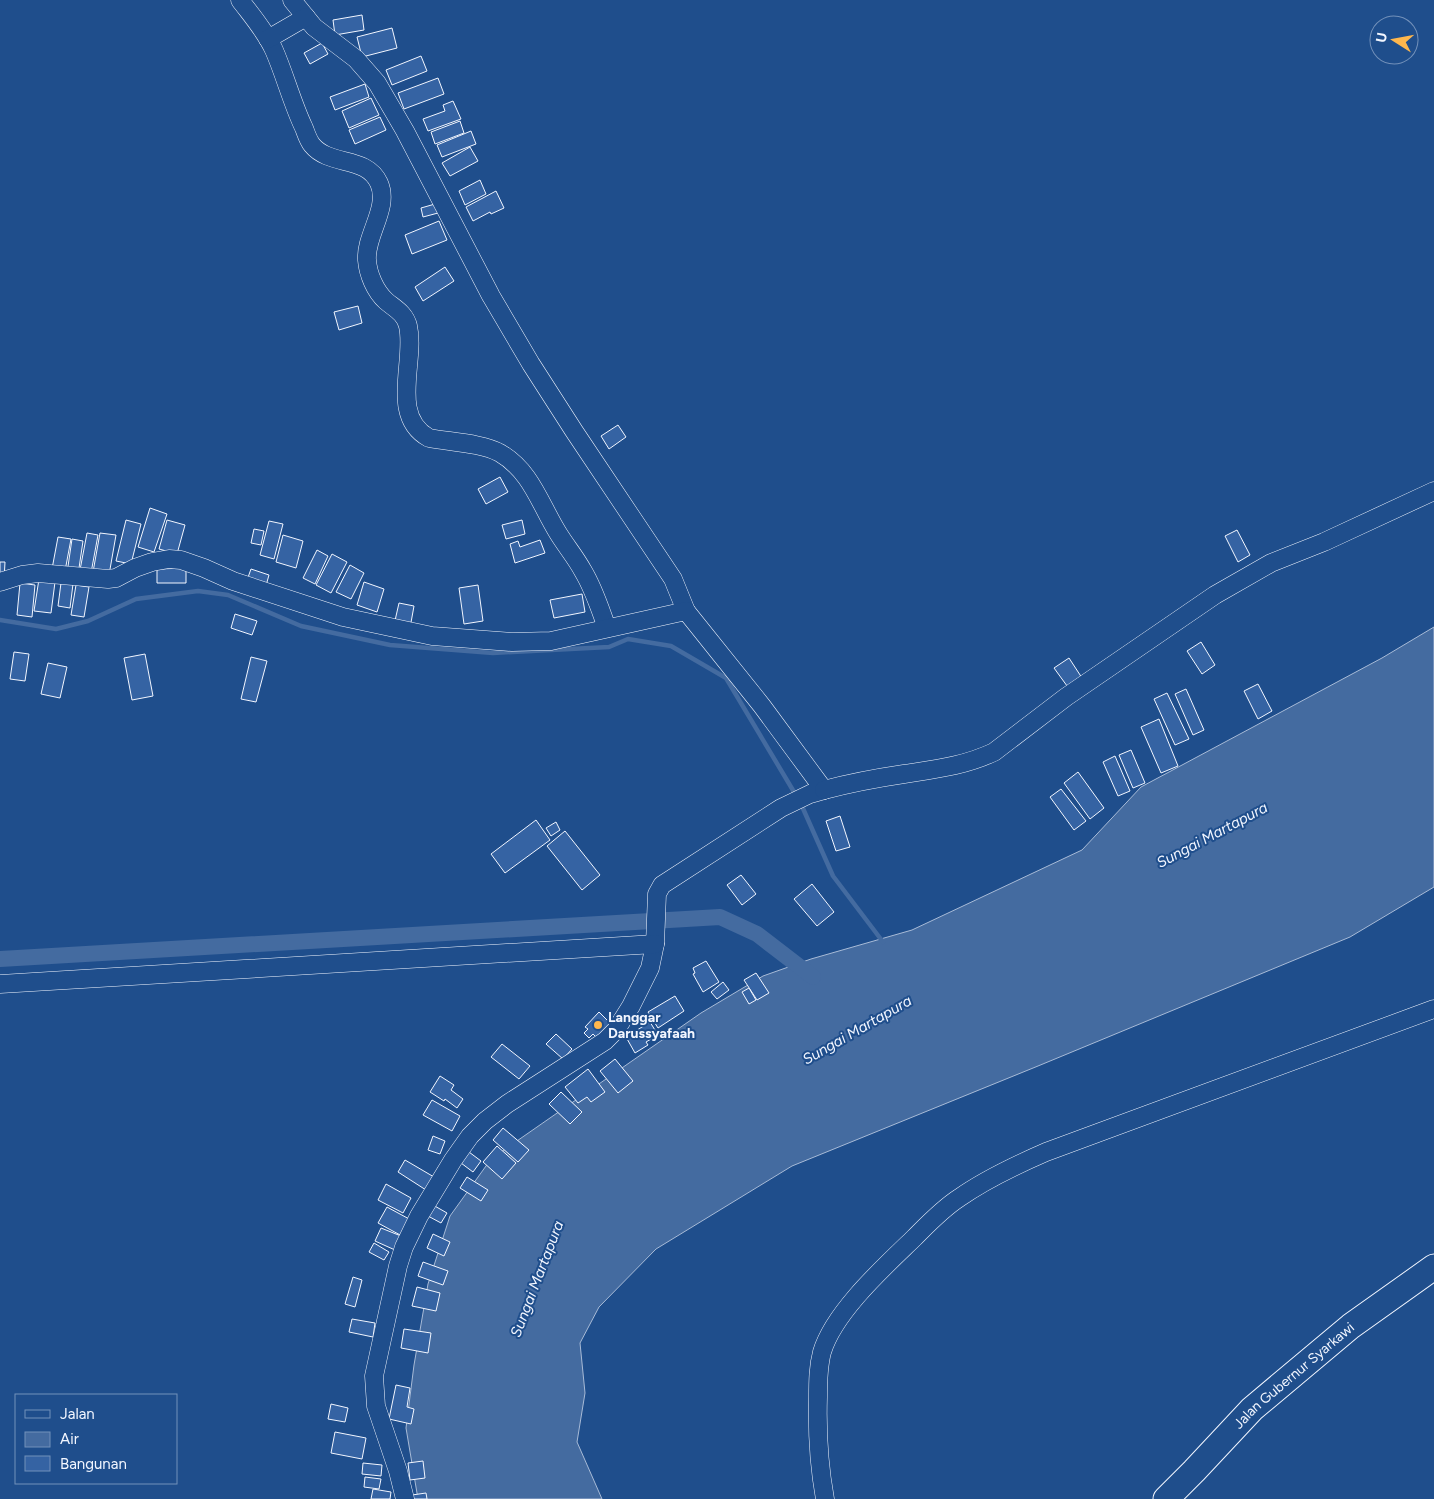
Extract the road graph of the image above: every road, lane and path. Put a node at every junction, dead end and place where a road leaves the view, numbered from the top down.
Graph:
1 (240, 0) edge
2 (292, 0) edge
3 (303, 19) junction
4 (271, 37) junction
5 (1434, 491) edge
6 (0, 582) edge
7 (686, 611) junction
8 (609, 627) junction
9 (817, 792) junction
10 (655, 941) junction
11 (0, 984) edge
12 (1434, 1009) edge
13 (1434, 1267) edge
14 (405, 1499) edge
15 (825, 1499) edge
16 (1166, 1499) edge

1 - 4 street
2 - 3 street
3 - 4 street
3 - 7 street
4 - 8 street
5 - 9 street
6 - 8 street
7 - 8 street
7 - 9 street
9 - 10 street
10 - 11 street
10 - 14 street
12 - 15 street
13 - 16 highway, Jalan Gubernur Syarkawi

